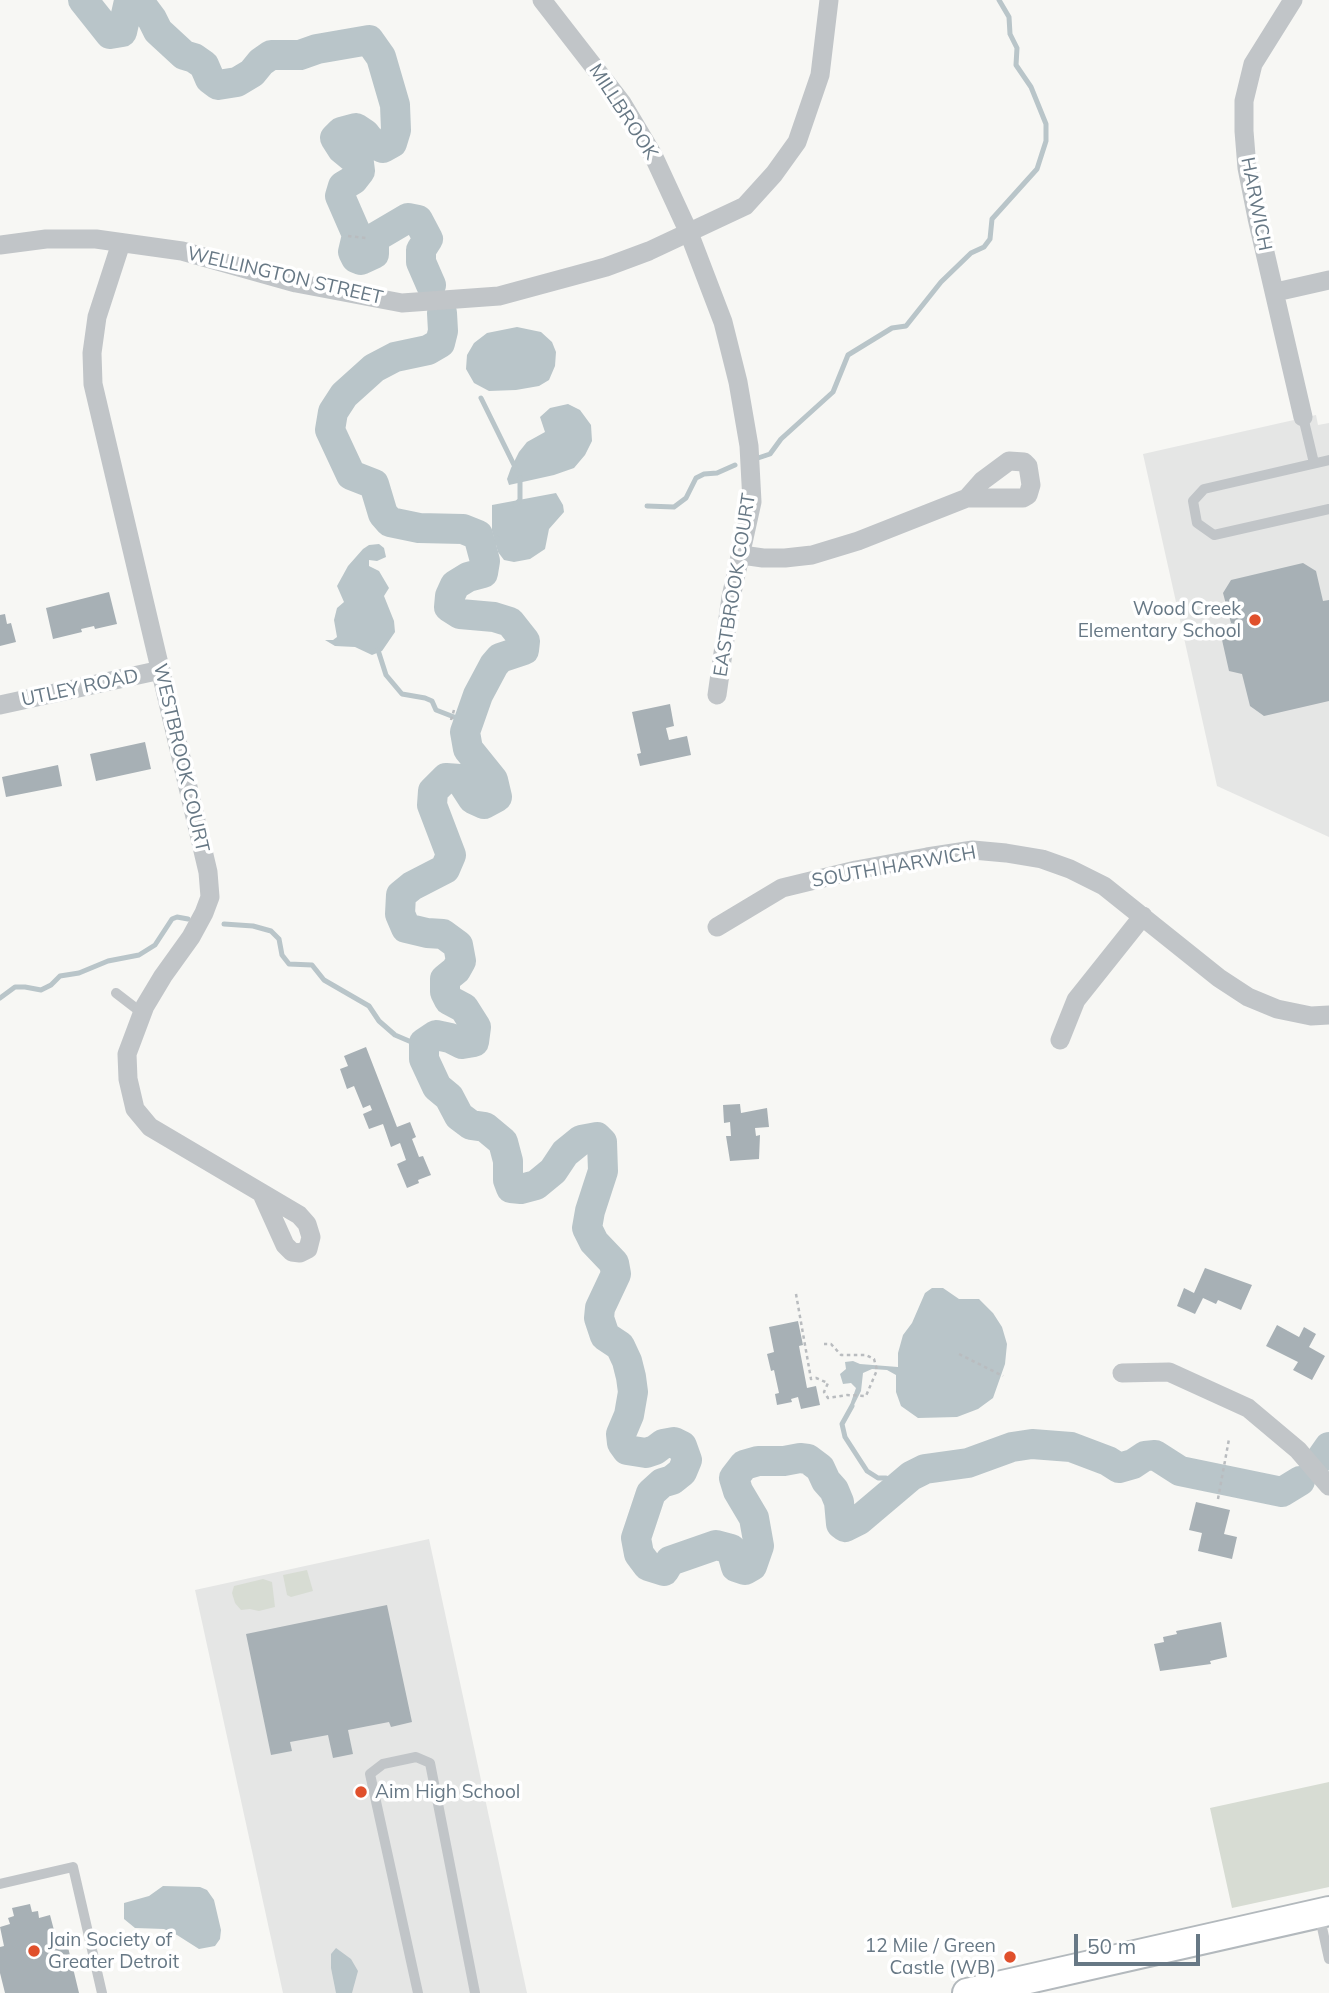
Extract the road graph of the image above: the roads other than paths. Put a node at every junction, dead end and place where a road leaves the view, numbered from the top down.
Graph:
1 (542, 0) edge
2 (829, 0) edge
3 (1293, 0) edge
4 (689, 233) junction
5 (121, 243) junction
6 (0, 245) edge
7 (1329, 280) edge
8 (1276, 292) junction
9 (1303, 417) joint
10 (1329, 460) edge
11 (1314, 463) junction
12 (967, 498) dead end
13 (1329, 509) edge
14 (742, 555) junction
15 (160, 670) junction
16 (718, 695) dead end
17 (0, 705) edge
18 (1143, 916) junction
19 (717, 927) dead end
20 (116, 993) dead end
21 (142, 1013) junction
22 (1329, 1015) edge
23 (1060, 1040) dead end
24 (262, 1194) dead end
25 (1122, 1373) dead end
26 (1329, 1486) edge
27 (0, 1884) edge
28 (1324, 1912) edge
29 (1329, 1959) edge
30 (1001, 1989) edge
31 (102, 1993) edge
32 (418, 1993) edge
33 (475, 1993) edge
34 (967, 1993) edge

1 - 4 street, MILLBROOK
2 - 4 street, WELLINGTON STREET
3 - 8 street, HARWICH
4 - 5 street, WELLINGTON STREET
4 - 14 street, EASTBROOK COURT
5 - 6 street, WELLINGTON STREET
5 - 15 street, WESTBROOK COURT
7 - 8 street
8 - 9 street, HARWICH
9 - 11 lane
10 - 11 lane
11 - 13 lane
12 - 14 street
14 - 16 street, EASTBROOK COURT
15 - 17 street, UTLEY ROAD
15 - 21 street, WESTBROOK COURT
18 - 19 street, SOUTH HARWICH
18 - 22 street, SOUTH HARWICH
18 - 23 street
20 - 21 lane
21 - 24 street, WESTBROOK COURT
25 - 26 street
27 - 31 lane
28 - 29 lane
28 - 30 main road
30 - 34 main road
32 - 33 lane

